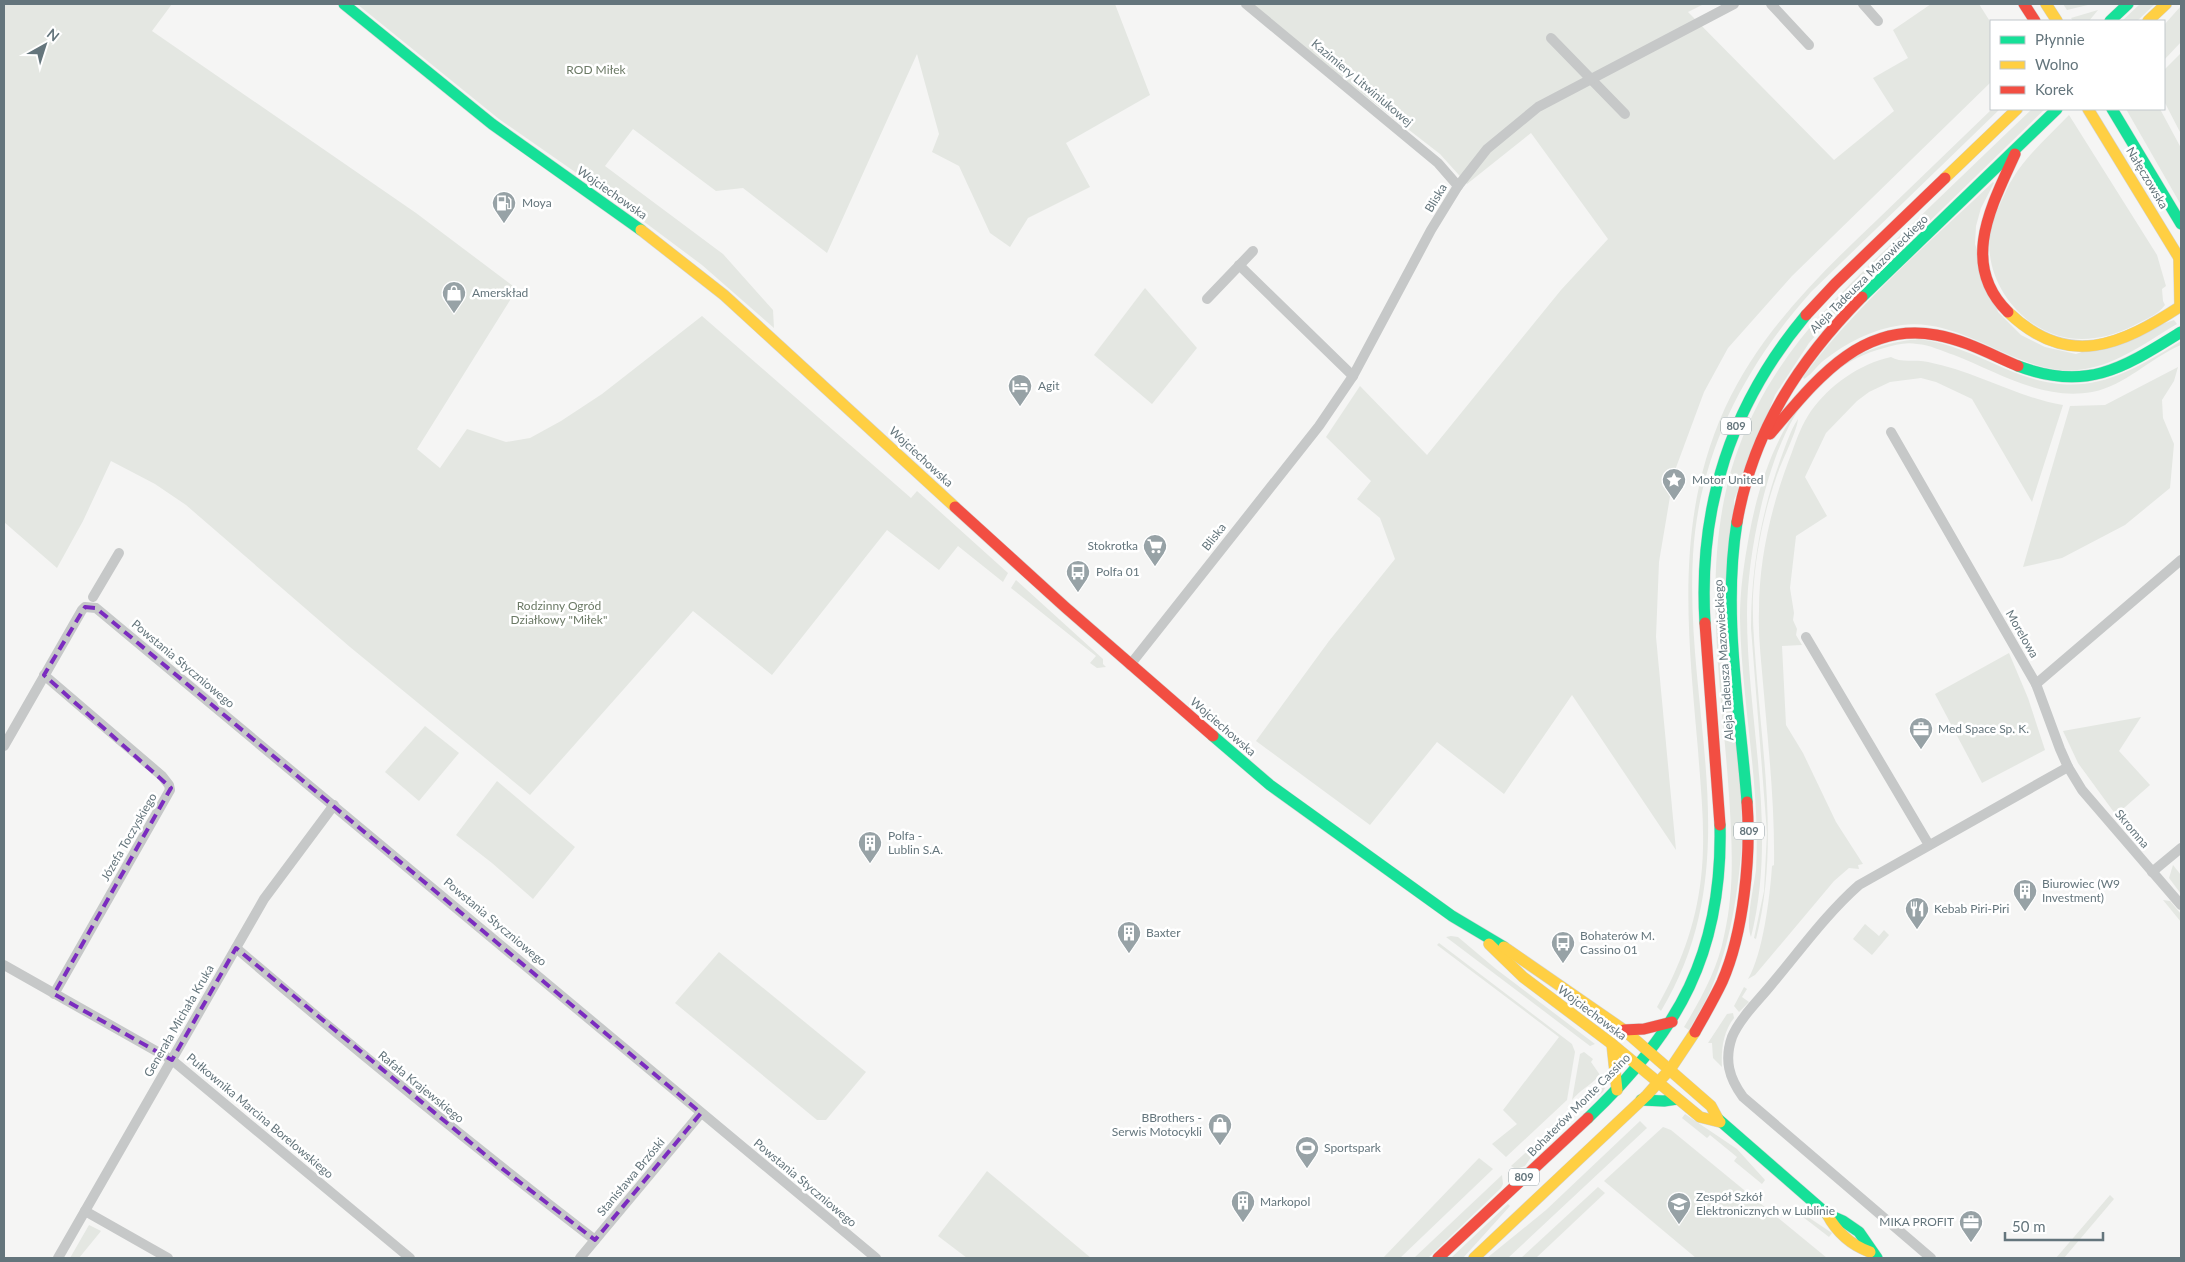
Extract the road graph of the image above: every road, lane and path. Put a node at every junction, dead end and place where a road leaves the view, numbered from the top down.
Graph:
1 (344, 4) edge
2 (1246, 4) edge
3 (1734, 4) edge
4 (1771, 4) edge
5 (1863, 4) edge
6 (2024, 4) edge
7 (2046, 4) edge
8 (2112, 4) edge
9 (2128, 4) edge
10 (2166, 4) edge
11 (2034, 20) edge
12 (2056, 20) edge
13 (2101, 20) edge
14 (2111, 20) edge
15 (2149, 20) edge
16 (1878, 21) dead end
17 (1551, 38) dead end
18 (1809, 45) dead end
19 (1591, 78) junction
20 (2016, 110) edge
21 (2056, 110) edge
22 (2089, 110) edge
23 (2113, 110) edge
24 (1625, 114) dead end
25 (2017, 147) junction
26 (1458, 186) junction
27 (2181, 224) edge
28 (1253, 251) dead end
29 (2180, 260) edge
30 (1239, 265) junction
31 (1207, 299) dead end
32 (2181, 306) edge
33 (2181, 332) edge
34 (1353, 376) junction
35 (1891, 432) dead end
36 (1758, 448) junction
37 (119, 553) dead end
38 (2181, 560) edge
39 (93, 597) dead end
40 (1806, 637) dead end
41 (1130, 665) junction
42 (44, 675) junction
43 (2036, 684) junction
44 (4, 746) edge
45 (2068, 767) junction
46 (334, 805) junction
47 (1929, 845) junction
48 (2181, 848) edge
49 (2152, 872) junction
50 (2181, 905) edge
51 (1478, 932) junction
52 (236, 948) junction
53 (4, 965) edge
54 (54, 994) junction
55 (1672, 1022) junction
56 (1624, 1030) junction
57 (1612, 1044) junction
58 (1650, 1052) junction
59 (172, 1060) junction
60 (1639, 1066) junction
61 (1669, 1070) junction
62 (1658, 1082) junction
63 (1617, 1090) junction
64 (1677, 1099) junction
65 (1641, 1100) junction
66 (701, 1112) junction
67 (1720, 1122) junction
68 (85, 1211) junction
69 (595, 1240) junction
70 (1874, 1255) edge
71 (58, 1258) edge
72 (168, 1258) edge
73 (410, 1258) edge
74 (580, 1258) edge
75 (876, 1258) edge
76 (1438, 1258) edge
77 (1474, 1258) edge
78 (1931, 1258) edge

1 - 41 main road, Wojciechowska
2 - 26 street, Kazimiery Litwiniukowej
3 - 19 street, Bliska
4 - 18 street
5 - 16 street
6 - 11 main road
7 - 12 main road
8 - 13 main road
9 - 14 main road
10 - 15 main road
17 - 19 street
19 - 24 street
19 - 26 street, Bliska
20 - 55 main road, Aleja Tadeusza Mazowieckiego / 809
21 - 25 main road, Aleja Tadeusza Mazowieckiego / 809
22 - 29 main road, Nałęczowska
23 - 27 main road, Nałęczowska
25 - 32 main road
25 - 36 main road, Aleja Tadeusza Mazowieckiego / 809
26 - 34 street, Bliska
28 - 30 street
29 - 32 main road
30 - 31 street
30 - 34 street
33 - 36 main road
34 - 41 street, Bliska
35 - 43 street, Morelowa
36 - 61 main road, Aleja Tadeusza Mazowieckiego / 809
37 - 39 street
38 - 43 street
40 - 47 street
41 - 51 main road, Wojciechowska
42 - 44 street
42 - 46 street, Powstania Styczniowego
42 - 54 street, Józefa Toczyskiego
43 - 45 street, Morelowa
45 - 47 street
45 - 49 street, Skromna
46 - 52 street, Generała Michała Kruka
46 - 66 street, Powstania Styczniowego
47 - 78 street
48 - 49 street
49 - 50 street, Skromna
51 - 56 main road, Wojciechowska
51 - 57 main road, Wojciechowska
52 - 59 street, Generała Michała Kruka
52 - 69 street, Rafała Krajewskiego
53 - 54 street, Pułkownika Marcina Borelowskiego
54 - 59 street, Pułkownika Marcina Borelowskiego
55 - 56 main road
55 - 58 main road, Aleja Tadeusza Mazowieckiego / 809
56 - 58 main road, Wojciechowska
57 - 60 main road, Wojciechowska
57 - 63 main road
58 - 60 main road, Bohaterów Monte Cassino / 809
58 - 61 main road, Wojciechowska
59 - 68 street, Generała Michała Kruka
59 - 73 street, Pułkownika Marcina Borelowskiego
60 - 62 main road, Wojciechowska
60 - 63 main road, Bohaterów Monte Cassino / 809
61 - 62 main road, 809
61 - 67 main road, Wojciechowska
62 - 64 main road, Wojciechowska
62 - 65 main road, 809
63 - 76 main road, Bohaterów Monte Cassino / 809
64 - 65 main road
64 - 67 main road, Wojciechowska
65 - 77 main road, 809
66 - 69 street, Stanisława Brzóski
66 - 75 street, Powstania Styczniowego
67 - 70 main road, Wojciechowska
68 - 71 street, Generała Michała Kruka
68 - 72 street
69 - 74 street, Stanisława Brzóski

